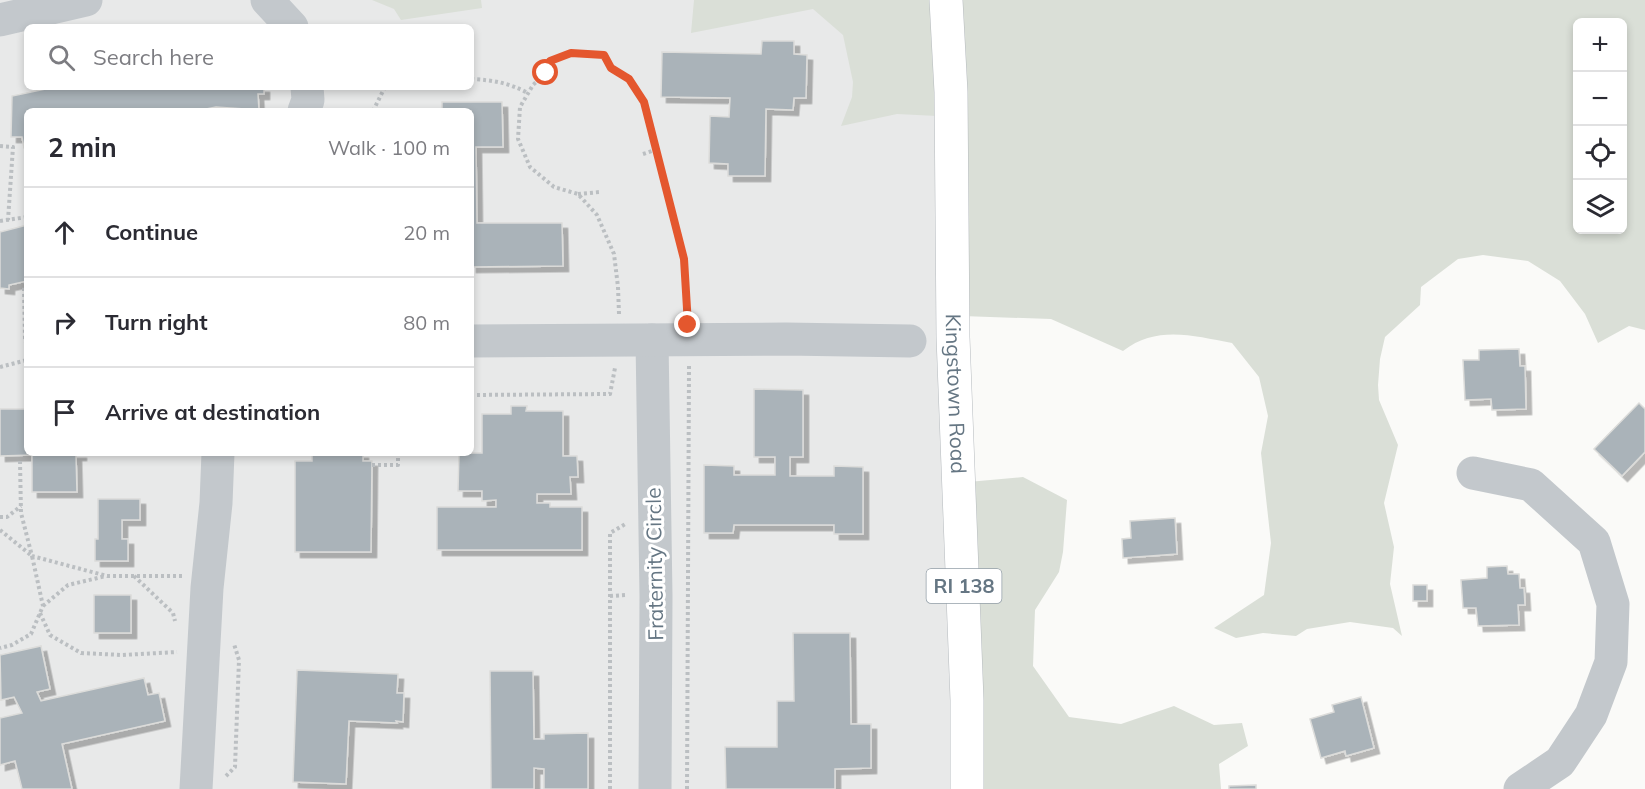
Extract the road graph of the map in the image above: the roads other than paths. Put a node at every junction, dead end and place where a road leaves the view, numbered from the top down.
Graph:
1 (267, 0) edge
2 (946, 0) edge
3 (67, 2) edge
4 (0, 20) edge
5 (289, 24) edge
6 (307, 90) edge
7 (305, 108) edge
8 (652, 340) junction
9 (474, 341) edge
10 (910, 341) dead end
11 (218, 456) edge
12 (1473, 473) dead end
13 (196, 789) edge
14 (655, 789) edge
15 (967, 789) edge
16 (1520, 789) edge

1 - 5 street
2 - 15 main road, Kingstown Road / RI 138
3 - 4 street
6 - 7 street
8 - 9 street
8 - 10 street
8 - 14 street, Fraternity Circle
11 - 13 street
12 - 16 street

